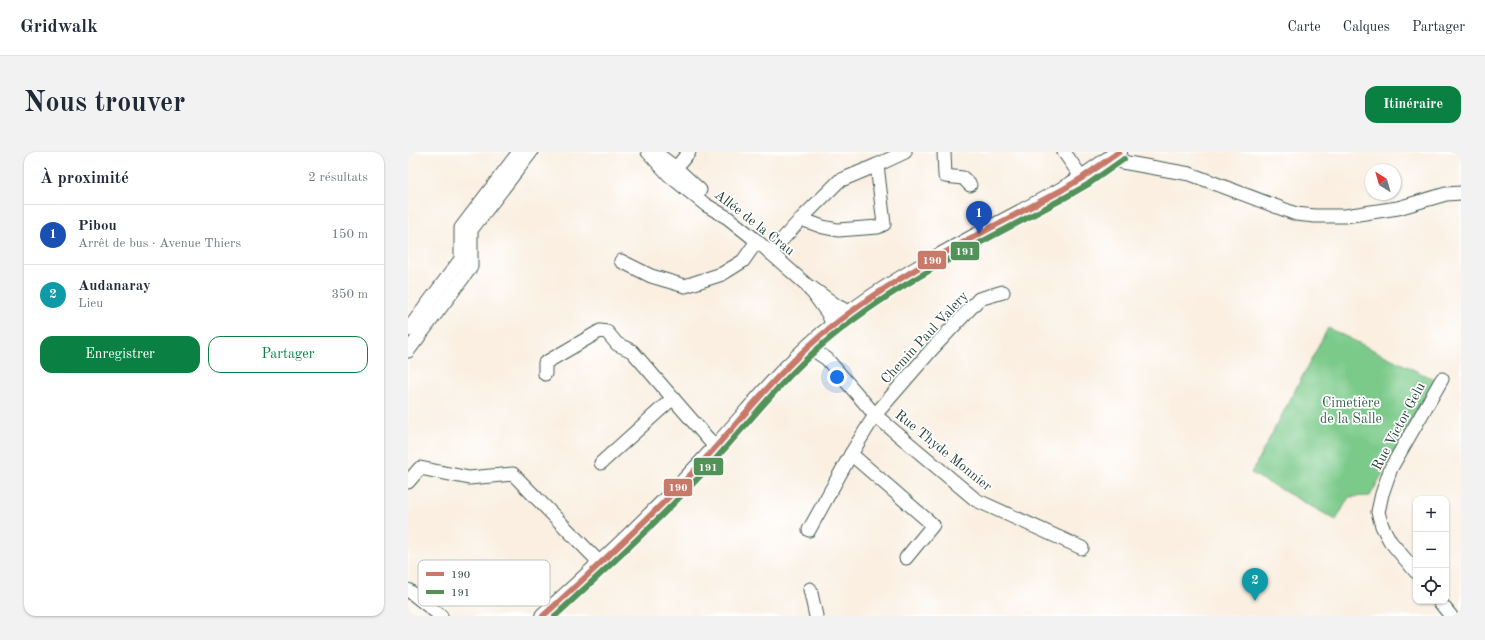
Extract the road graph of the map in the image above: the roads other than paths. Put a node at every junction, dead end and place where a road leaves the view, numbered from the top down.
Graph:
1 (519, 152) edge
2 (531, 152) edge
3 (648, 152) edge
4 (654, 152) edge
5 (689, 152) edge
6 (904, 152) edge
7 (944, 152) edge
8 (1064, 152) edge
9 (1118, 153) edge
10 (877, 165) junction
11 (673, 172) junction
12 (1082, 178) junction
13 (970, 185) dead end
14 (1461, 193) edge
15 (801, 219) junction
16 (757, 241) junction
17 (770, 253) junction
18 (622, 261) dead end
19 (811, 289) junction
20 (1003, 292) dead end
21 (849, 314) junction
22 (833, 326) junction
23 (408, 330) edge
24 (809, 347) junction
25 (408, 351) edge
26 (545, 374) dead end
27 (1442, 378) dead end
28 (673, 398) junction
29 (875, 415) junction
30 (716, 448) junction
31 (851, 454) junction
32 (601, 463) dead end
33 (408, 482) edge
34 (809, 530) dead end
35 (1082, 548) dead end
36 (906, 558) dead end
37 (601, 564) junction
38 (1413, 568) edge
39 (810, 589) dead end
40 (408, 590) edge
41 (418, 598) edge
42 (1441, 604) edge
43 (428, 606) edge
44 (441, 616) edge
45 (543, 616) edge
46 (816, 616) edge
47 (1451, 616) edge

1 - 23 street
2 - 25 street
3 - 11 street
4 - 11 street
5 - 11 street
6 - 10 street
7 - 13 street
8 - 12 street
9 - 12 main road
9 - 14 street
10 - 15 street
10 - 15 street
11 - 16 street, Allée de la Crau
12 - 21 main road
15 - 17 street
16 - 17 street, Allée de la Crau
16 - 18 street
17 - 19 street, Allée de la Crau
19 - 21 main road
19 - 22 street, Allée de la Crau
20 - 29 street, Chemin Paul Valery
21 - 22 main road
22 - 24 main road
24 - 29 street, Rue Thyde Monnier
24 - 30 main road
26 - 28 street
27 - 38 street, Rue Victor Gelu
28 - 30 street
28 - 32 street
29 - 31 street, Chemin Paul Valery
29 - 35 street, Rue Thyde Monnier
30 - 37 main road
31 - 34 street, Chemin Paul Valery
31 - 36 street
33 - 37 street
37 - 45 main road
39 - 46 street
40 - 41 street
42 - 47 street
43 - 44 street

